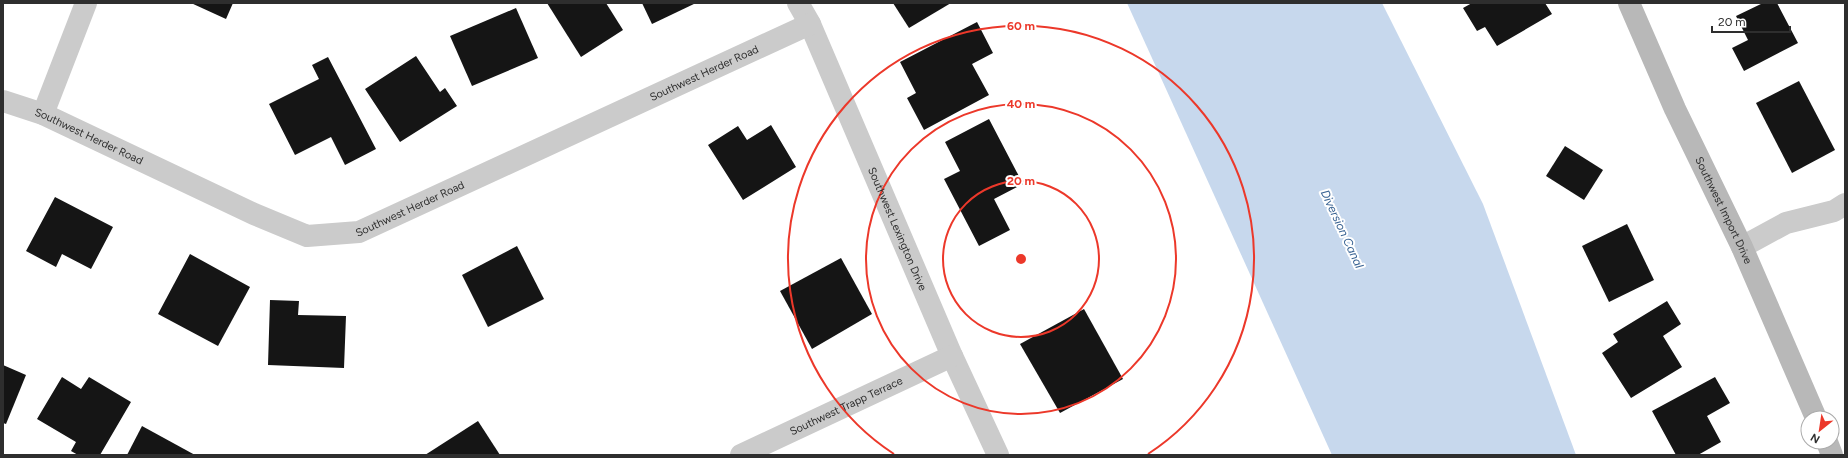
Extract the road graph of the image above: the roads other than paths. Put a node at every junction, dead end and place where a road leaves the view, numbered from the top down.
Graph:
1 (86, 3) edge
2 (798, 3) edge
3 (1628, 3) edge
4 (810, 24) junction
5 (3, 101) edge
6 (43, 114) junction
7 (1845, 204) edge
8 (1742, 247) junction
9 (952, 356) junction
10 (1813, 410) edge
11 (741, 455) edge
12 (998, 455) edge

1 - 6 street
2 - 4 street, Southwest Lexington Drive
3 - 8 street, Southwest Import Drive
4 - 6 street, Southwest Herder Road
4 - 9 street, Southwest Lexington Drive
5 - 6 street, Southwest Herder Road
7 - 8 street
8 - 10 street, Southwest Import Drive
9 - 11 street, Southwest Trapp Terrace
9 - 12 street, Southwest Lexington Drive

